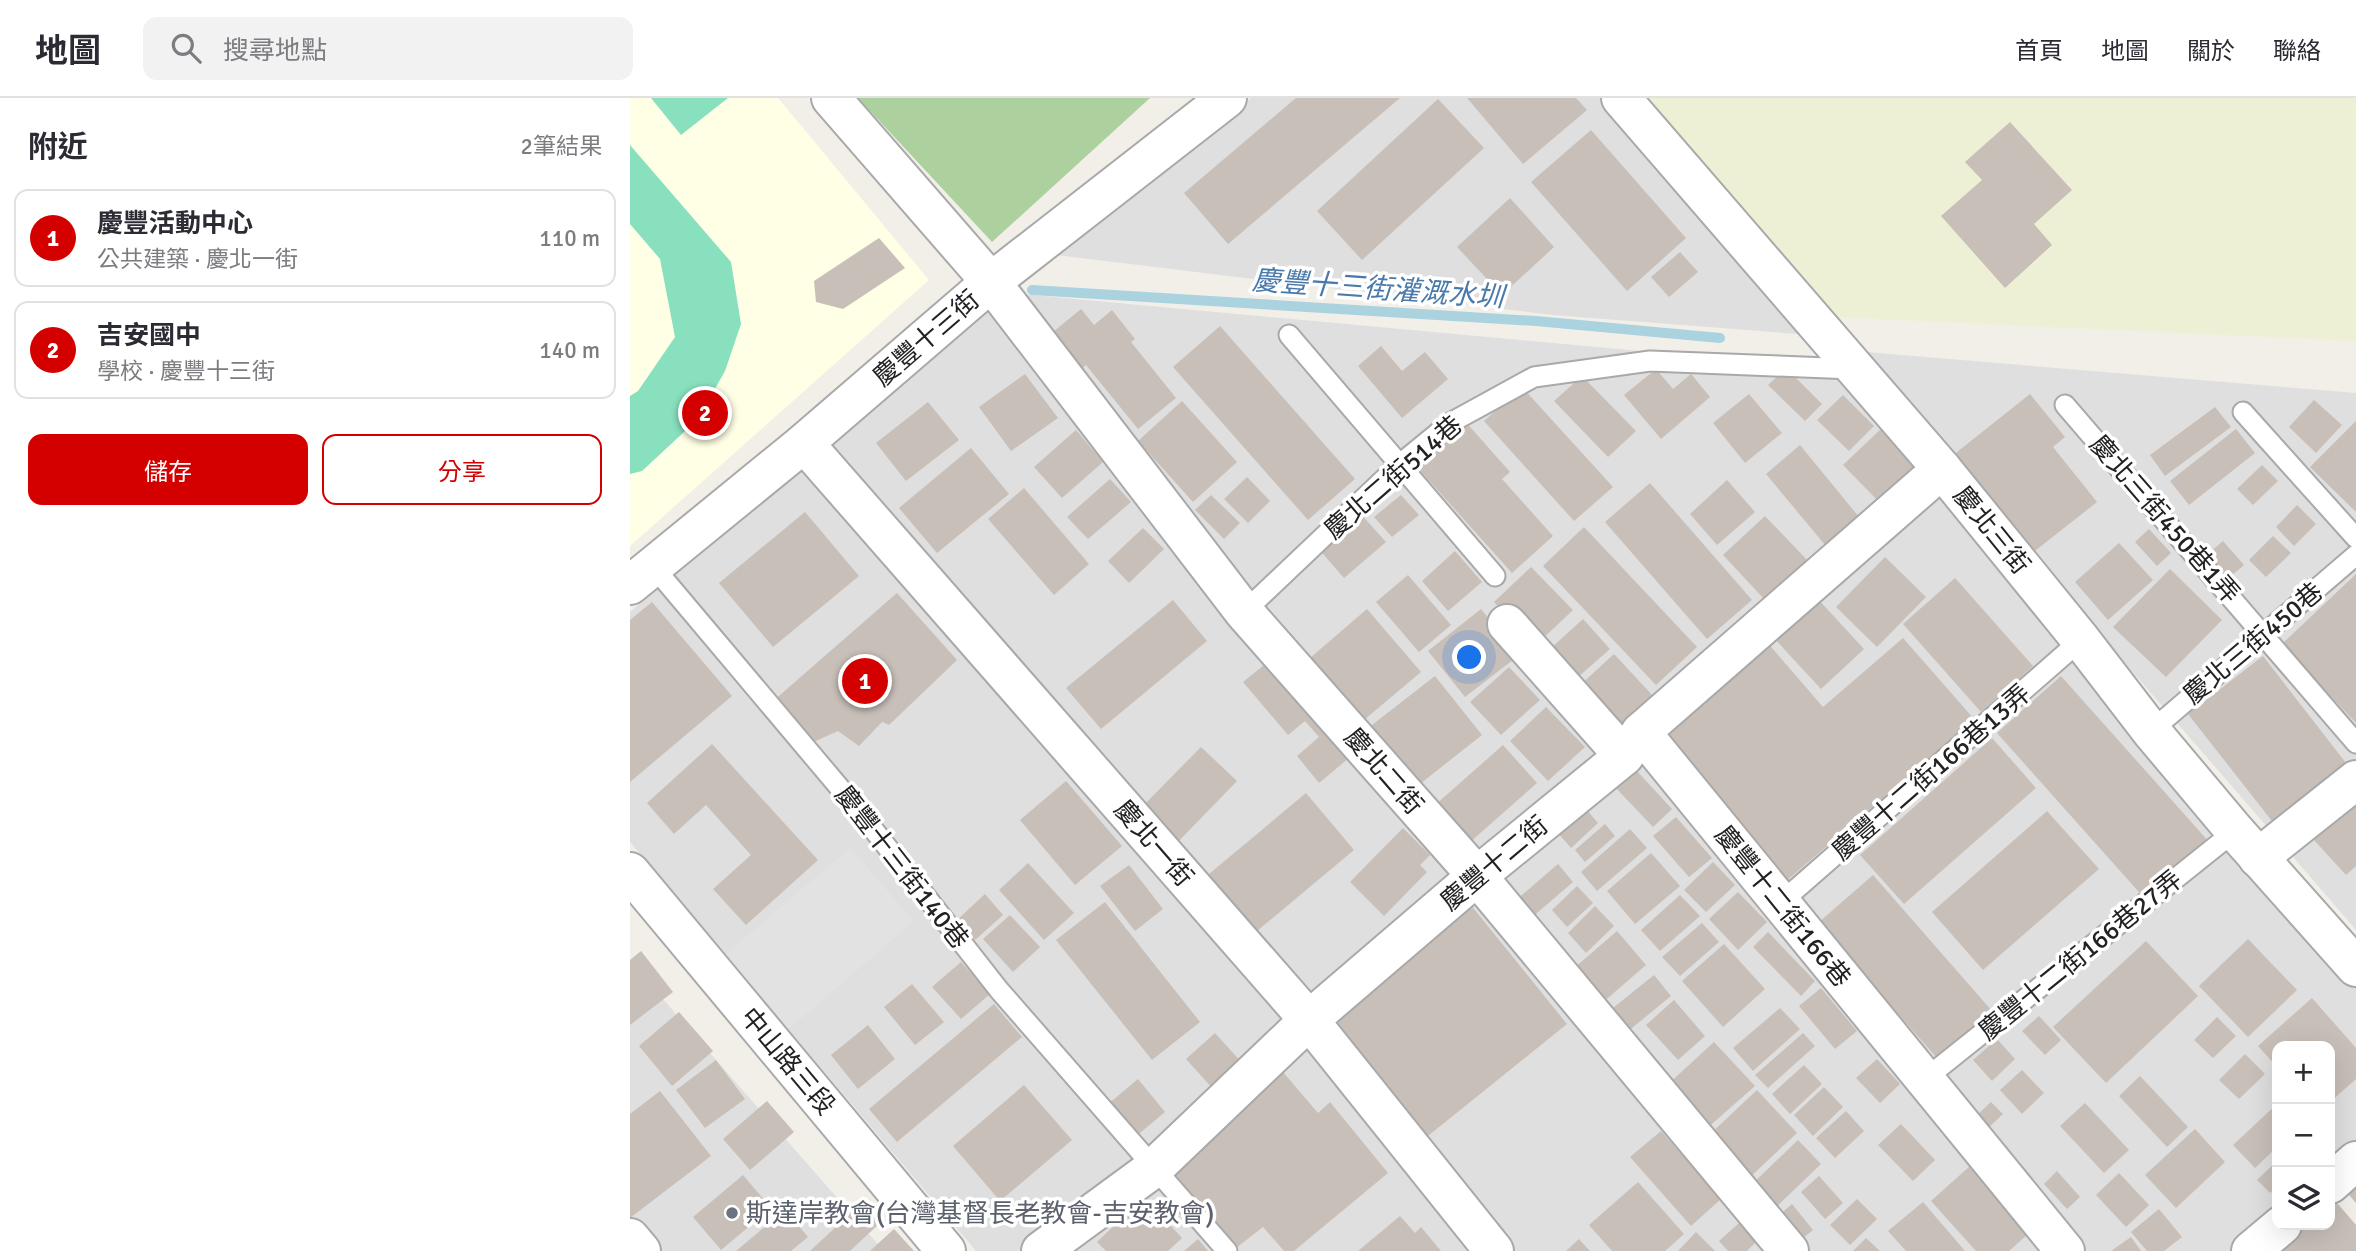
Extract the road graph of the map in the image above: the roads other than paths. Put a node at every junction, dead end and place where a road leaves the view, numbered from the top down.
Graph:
1 (831, 98) edge
2 (1227, 98) edge
3 (1621, 98) edge
4 (991, 282) junction
5 (1289, 335) dead end
6 (1855, 369) junction
7 (2066, 405) dead end
8 (2243, 412) dead end
9 (804, 443) junction
10 (1400, 464) junction
11 (1942, 469) junction
12 (2356, 538) edge
13 (2356, 555) edge
14 (641, 575) edge
15 (1495, 576) dead end
16 (1244, 612) junction
17 (1507, 624) dead end
18 (2264, 634) junction
19 (2081, 640) junction
20 (2151, 731) junction
21 (2356, 743) edge
22 (1632, 744) junction
23 (2356, 780) edge
24 (2246, 844) junction
25 (630, 872) edge
26 (1477, 876) junction
27 (1780, 904) junction
28 (2356, 967) edge
29 (1310, 1020) junction
30 (1925, 1079) junction
31 (2356, 1161) edge
32 (1154, 1168) junction
33 (2335, 1180) edge
34 (2276, 1230) edge
35 (630, 1238) edge
36 (641, 1251) edge
37 (946, 1251) edge
38 (1041, 1251) edge
39 (1227, 1251) edge
40 (1494, 1251) edge
41 (1789, 1251) edge
42 (2065, 1251) edge
43 (2252, 1251) edge

1 - 4 street, 慶北二街
2 - 4 street, 慶豐十三街
3 - 6 street, 慶北三街
4 - 9 street, 慶豐十三街
4 - 16 street, 慶北二街
5 - 10 lane
6 - 10 lane, 慶北二街514巷
6 - 11 street, 慶北三街
7 - 18 lane, 慶北三街450巷1弄
8 - 12 lane
9 - 14 street, 慶豐十三街
9 - 29 street, 慶北一街
10 - 15 lane
10 - 16 lane, 慶北二街514巷
11 - 19 street, 慶北三街
11 - 22 street, 慶豐十二街
13 - 18 lane, 慶北三街450巷
14 - 32 lane, 慶豐十三街140巷
16 - 26 street, 慶北二街
17 - 22 street, 慶豐十二街166巷
18 - 20 lane, 慶北三街450巷
18 - 21 lane, 慶北三街450巷1弄
19 - 20 street, 慶北三街
19 - 27 lane, 慶豐十二街166巷13弄
20 - 24 street, 慶北三街
22 - 26 street, 慶豐十二街
22 - 27 street, 慶豐十二街166巷
23 - 24 street
24 - 28 street, 慶北三街
24 - 30 lane, 慶豐十二街166巷27弄
25 - 37 street, 中山路三段
26 - 29 street, 慶豐十二街
26 - 41 street, 慶北二街
27 - 30 street, 慶豐十二街166巷
29 - 32 street, 慶豐十二街
29 - 40 street, 慶北一街
30 - 42 street, 慶豐十二街166巷
31 - 33 street
32 - 38 street, 慶豐十二街
32 - 39 lane, 慶豐十三街140巷
34 - 43 street
35 - 36 street

